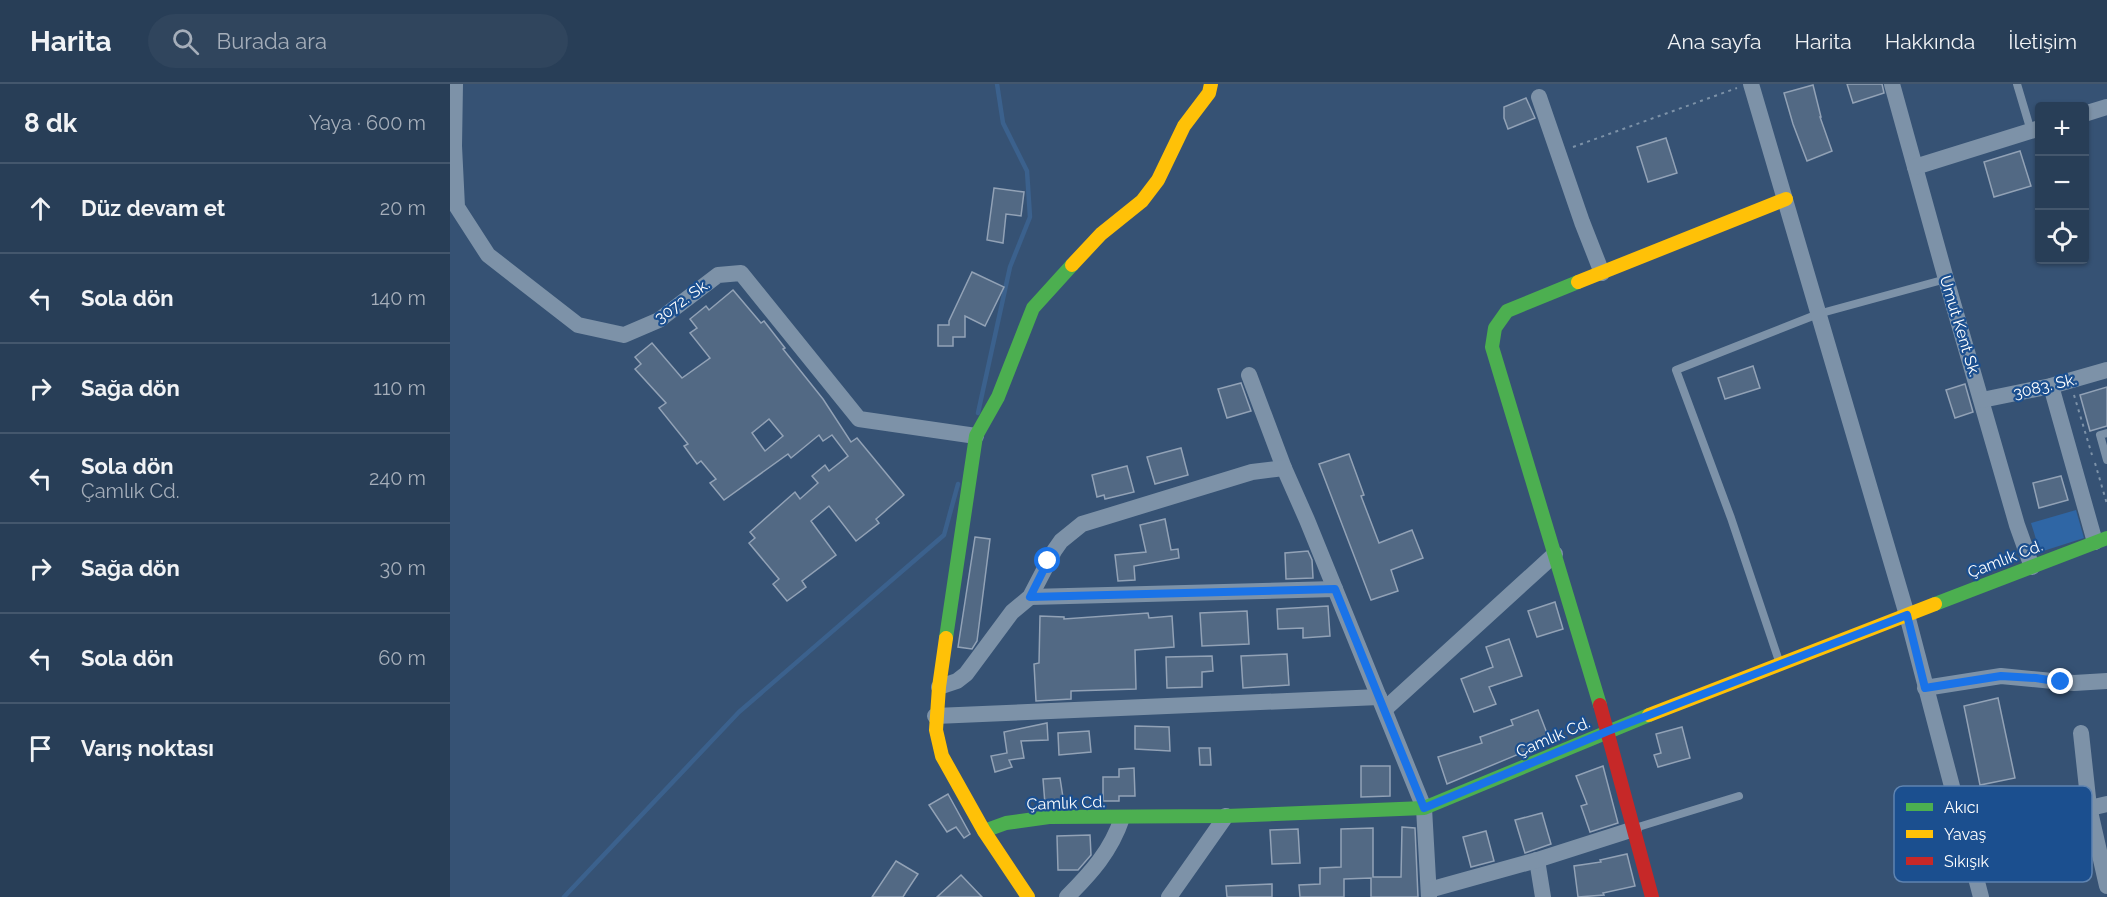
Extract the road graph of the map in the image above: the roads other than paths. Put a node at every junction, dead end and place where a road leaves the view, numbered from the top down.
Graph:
1 (455, 84) edge
2 (1211, 84) edge
3 (1751, 84) edge
4 (1892, 84) edge
5 (2017, 84) edge
6 (1539, 97) dead end
7 (2107, 107) edge
8 (2089, 113) edge
9 (2035, 129) edge
10 (1915, 167) junction
11 (1786, 199) junction
12 (1602, 273) junction
13 (1946, 279) junction
14 (1818, 314) junction
15 (2107, 370) edge
16 (1249, 375) dead end
17 (2051, 386) junction
18 (1982, 400) junction
19 (2107, 433) edge
20 (976, 436) junction
21 (2107, 460) edge
22 (1284, 468) junction
23 (2101, 540) edge
24 (1555, 554) junction
25 (2032, 567) junction
26 (1335, 589) junction
27 (1030, 597) junction
28 (1907, 615) junction
29 (1780, 664) junction
30 (2107, 681) edge
31 (939, 687) junction
32 (1925, 688) junction
33 (1382, 703) junction
34 (936, 716) junction
35 (1608, 731) junction
36 (2081, 733) dead end
37 (1951, 786) edge
38 (2087, 786) edge
39 (1740, 796) dead end
40 (2107, 804) edge
41 (2092, 806) edge
42 (1424, 808) junction
43 (1226, 816) junction
44 (1122, 818) junction
45 (2092, 820) edge
46 (1634, 829) junction
47 (984, 831) junction
48 (1537, 860) junction
49 (1977, 882) edge
50 (2107, 886) edge
51 (1429, 893) edge
52 (1028, 897) edge
53 (1067, 897) edge
54 (1169, 897) edge
55 (1543, 897) edge
56 (1652, 897) edge
57 (1981, 897) edge

1 - 20 street, 3072. Sk.
2 - 20 street
3 - 11 street
4 - 10 street, Umut Kent Sk.
5 - 9 lane
6 - 12 street
7 - 8 street
9 - 10 street
10 - 13 street, Umut Kent Sk.
11 - 12 street
11 - 14 street
12 - 24 street
13 - 14 lane
13 - 18 street, Umut Kent Sk.
14 - 28 street
14 - 29 lane
15 - 17 street, 3083. Sk.
16 - 22 street
17 - 18 street, 3083. Sk.
17 - 23 street
18 - 25 street, Umut Kent Sk.
19 - 21 lane
20 - 31 street
22 - 26 street
22 - 27 street
23 - 25 street, Çamlık Cd.
24 - 33 street
24 - 35 street
25 - 28 street, Çamlık Cd.
26 - 27 street
26 - 33 street
27 - 31 street
28 - 29 street, Çamlık Cd.
28 - 32 street
29 - 35 street, Çamlık Cd.
30 - 32 street
31 - 34 street
32 - 37 street
33 - 34 street
33 - 42 street
34 - 47 street
35 - 42 street, Çamlık Cd.
35 - 46 street
36 - 38 street
39 - 46 lane
40 - 41 street
42 - 43 street, Çamlık Cd.
42 - 51 street
43 - 44 street, Çamlık Cd.
43 - 54 street
44 - 47 street, Çamlık Cd.
44 - 53 street
45 - 50 street
46 - 48 street
46 - 56 street
47 - 52 street
48 - 51 street
48 - 55 street
49 - 57 street

